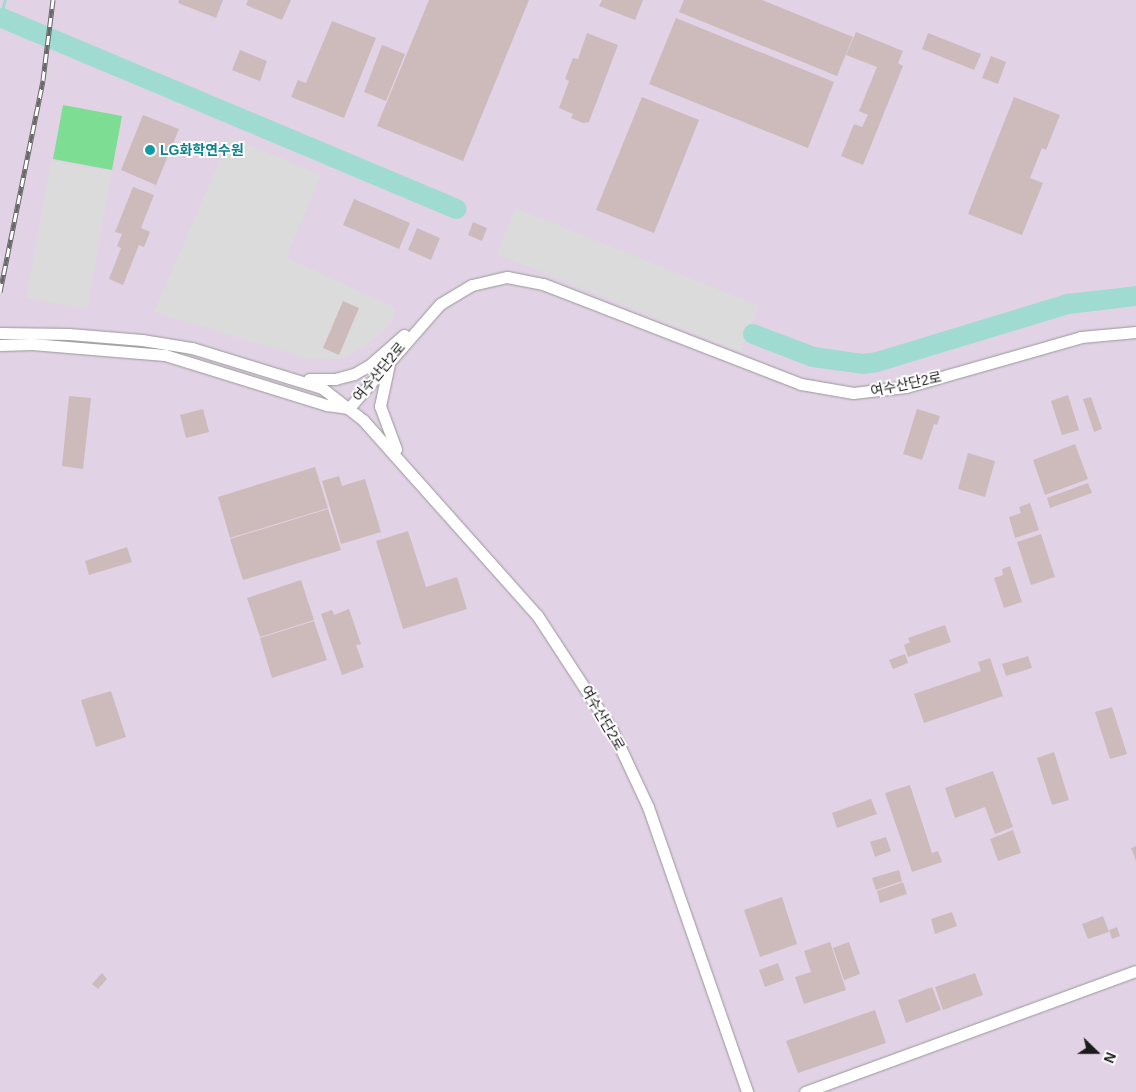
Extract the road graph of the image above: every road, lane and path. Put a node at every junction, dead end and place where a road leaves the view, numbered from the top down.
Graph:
1 (416, 328) junction
2 (1136, 332) edge
3 (0, 333) edge
4 (0, 345) edge
5 (390, 360) junction
6 (298, 378) junction
7 (349, 408) junction
8 (402, 462) junction
9 (1136, 971) edge
10 (747, 1092) edge
11 (805, 1092) edge

1 - 2 street, 여수산단2로
1 - 5 street, 여수산단2로
1 - 6 street
3 - 6 street
4 - 7 street
5 - 7 street, 여수산단2로
5 - 8 street
6 - 7 street
7 - 8 street, 여수산단2로
8 - 10 street, 여수산단2로
9 - 11 street

